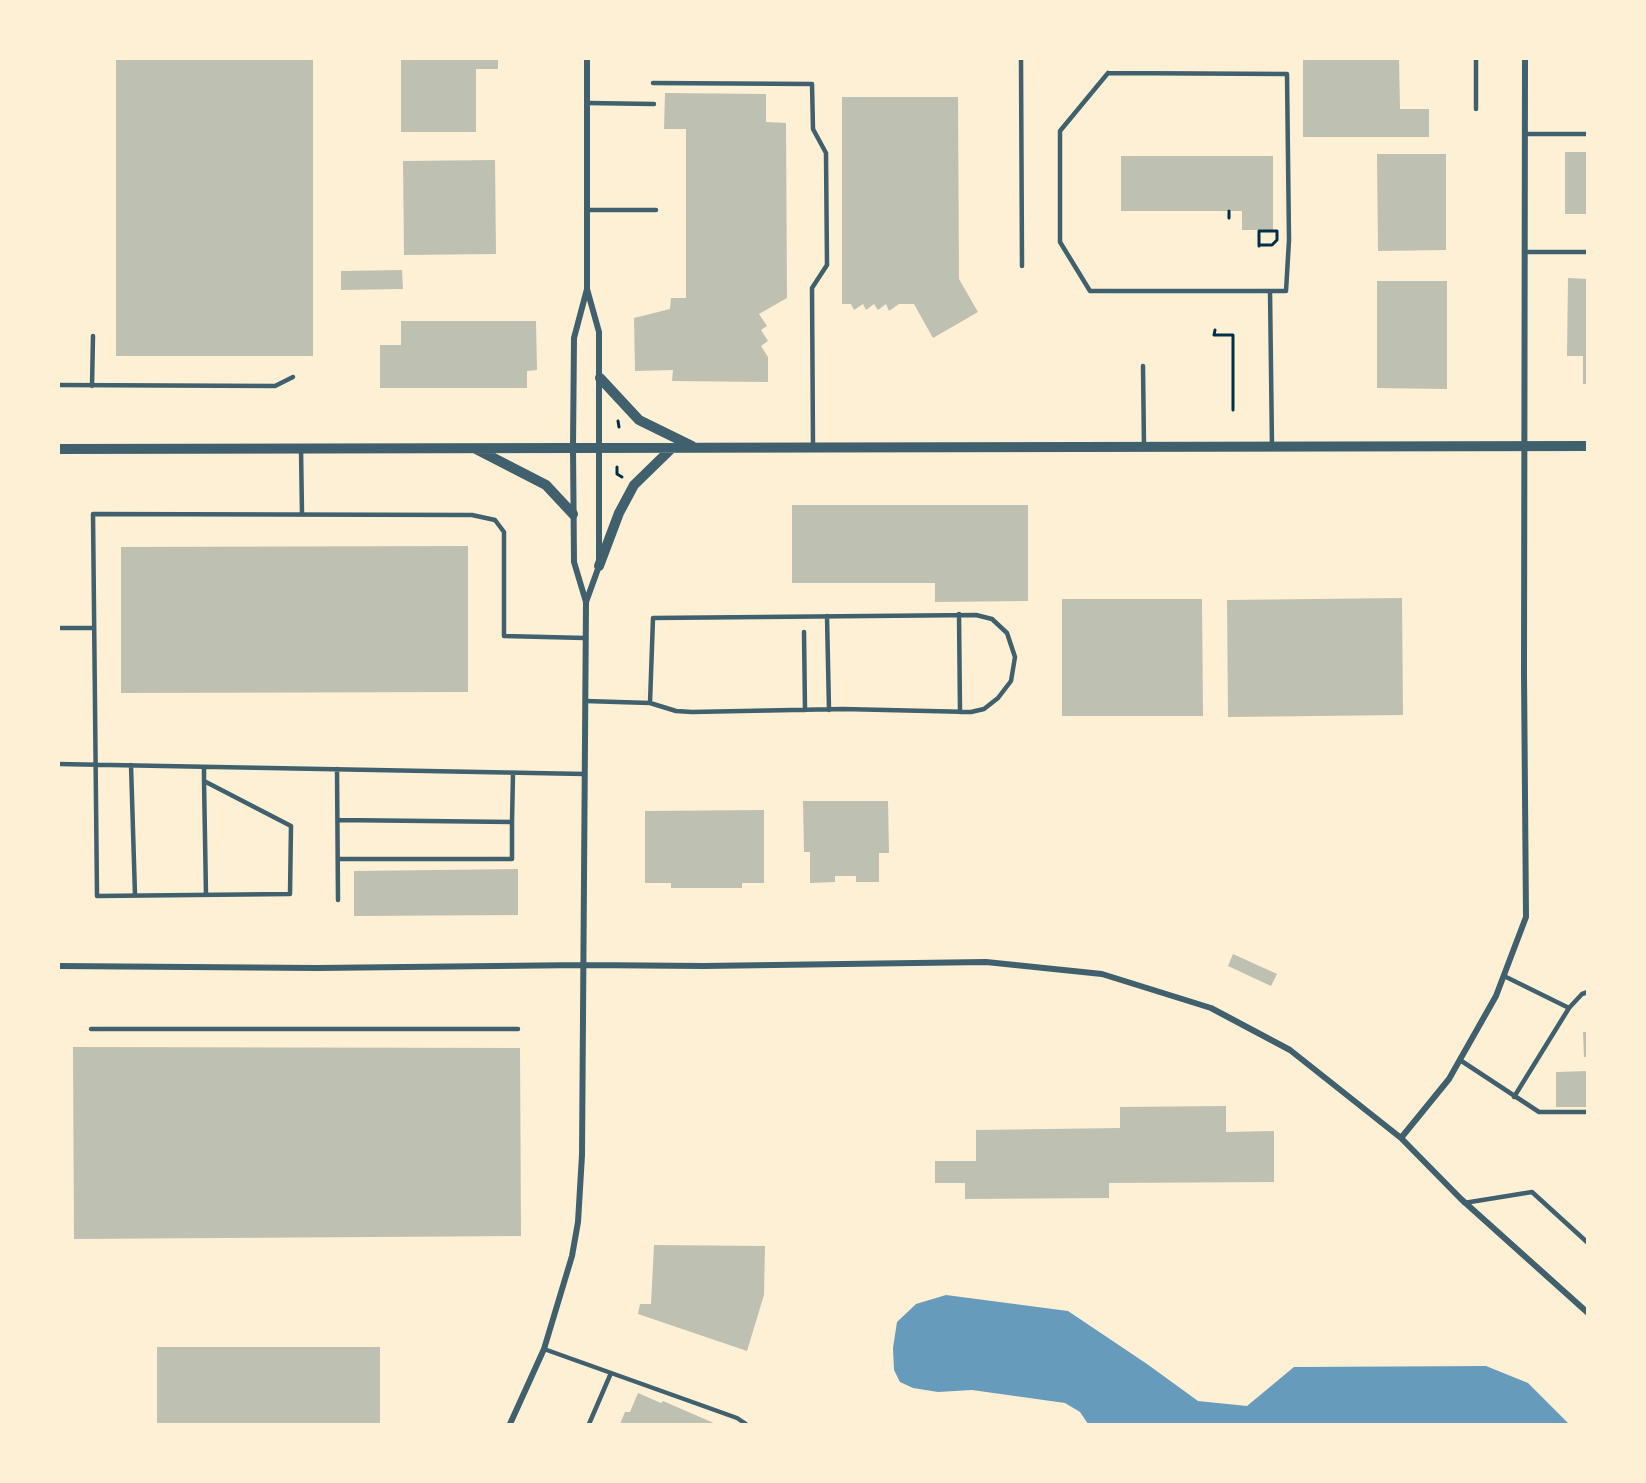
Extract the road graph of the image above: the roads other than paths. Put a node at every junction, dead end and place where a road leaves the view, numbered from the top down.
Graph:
1 (587, 58) edge
2 (1021, 58) edge
3 (1476, 58) edge
4 (1525, 58) edge
5 (653, 83) dead end
6 (587, 103) junction
7 (654, 104) dead end
8 (1476, 109) dead end
9 (1525, 134) junction
10 (1587, 134) edge
11 (587, 210) junction
12 (656, 210) dead end
13 (1525, 252) junction
14 (1587, 252) edge
15 (1022, 266) dead end
16 (587, 289) junction
17 (1270, 291) junction
18 (93, 336) dead end
19 (1143, 366) dead end
20 (293, 377) dead end
21 (600, 378) junction
22 (58, 385) edge
23 (92, 386) junction
24 (573, 446) junction
25 (1272, 446) junction
26 (1525, 446) junction
27 (1587, 446) edge
28 (599, 447) junction
29 (695, 447) junction
30 (813, 447) junction
31 (1144, 447) junction
32 (301, 448) junction
33 (473, 448) junction
34 (672, 448) junction
35 (58, 449) edge
36 (302, 514) junction
37 (573, 514) junction
38 (600, 566) junction
39 (586, 602) junction
40 (959, 614) junction
41 (827, 616) junction
42 (58, 628) edge
43 (94, 628) junction
44 (804, 632) dead end
45 (585, 638) junction
46 (585, 701) junction
47 (650, 703) junction
48 (805, 710) junction
49 (829, 710) junction
50 (960, 712) junction
51 (58, 764) edge
52 (95, 764) junction
53 (131, 765) junction
54 (204, 767) junction
55 (337, 769) junction
56 (513, 773) junction
57 (585, 774) junction
58 (204, 781) junction
59 (338, 820) junction
60 (512, 822) junction
61 (338, 859) junction
62 (206, 895) junction
63 (135, 896) junction
64 (338, 900) dead end
65 (584, 965) junction
66 (58, 966) edge
67 (1504, 976) junction
68 (1587, 992) edge
69 (1569, 1008) junction
70 (91, 1029) dead end
71 (518, 1029) dead end
72 (1460, 1060) junction
73 (1514, 1096) junction
74 (1587, 1112) edge
75 (1401, 1138) junction
76 (1464, 1203) junction
77 (1587, 1243) edge
78 (1587, 1313) edge
79 (544, 1349) junction
80 (611, 1373) junction
81 (510, 1425) edge
82 (589, 1425) edge
83 (746, 1425) edge

1 - 6 street
2 - 15 lane
3 - 8 lane
4 - 9 street
5 - 30 lane
6 - 7 lane
6 - 11 street
9 - 10 lane
9 - 13 street
11 - 12 lane
11 - 16 street
13 - 14 lane
13 - 26 street
16 - 21 street
16 - 24 street
17 - 17 lane
17 - 25 lane
18 - 23 lane
19 - 31 lane
20 - 23 lane
21 - 28 street
21 - 29 street
22 - 23 lane
24 - 28 street
24 - 33 street
24 - 37 street
25 - 26 street
25 - 31 street
26 - 27 street
26 - 67 street
28 - 34 street
28 - 38 street
29 - 30 street
29 - 34 street
30 - 31 street
32 - 33 street
32 - 35 street
32 - 36 lane
33 - 37 street
34 - 38 street
36 - 43 lane
36 - 45 lane
37 - 39 street
38 - 39 street
39 - 45 street
40 - 41 lane
40 - 50 lane
40 - 50 lane
41 - 47 lane
41 - 49 lane
42 - 43 lane
43 - 52 lane
44 - 48 lane
45 - 46 street
46 - 47 lane
46 - 57 street
47 - 48 lane
48 - 49 lane
49 - 50 lane
51 - 52 lane
52 - 53 lane
52 - 63 lane
53 - 54 lane
53 - 63 lane
54 - 55 lane
54 - 58 lane
55 - 56 lane
55 - 59 lane
56 - 57 lane
56 - 60 lane
57 - 65 street
58 - 62 lane
58 - 62 lane
59 - 60 lane
59 - 61 lane
60 - 61 lane
61 - 64 lane
62 - 63 lane
65 - 66 street
65 - 75 street
65 - 79 street
67 - 69 lane
67 - 72 street
68 - 69 lane
69 - 73 lane
70 - 71 lane
72 - 73 lane
72 - 75 street
73 - 74 lane
75 - 76 street
76 - 77 lane
76 - 78 street
79 - 80 lane
79 - 81 street
80 - 82 lane
80 - 83 lane

